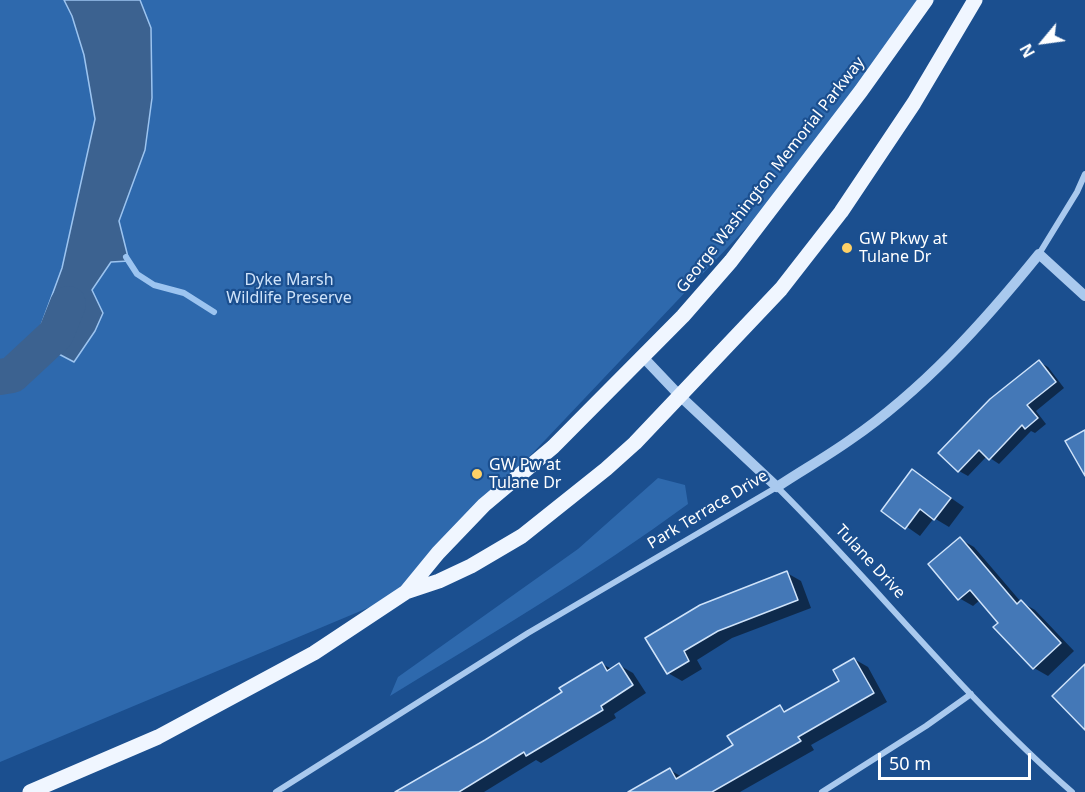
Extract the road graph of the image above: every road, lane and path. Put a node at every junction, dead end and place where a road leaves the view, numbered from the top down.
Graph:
1 (926, 0) edge
2 (975, 0) edge
3 (1085, 174) edge
4 (1039, 254) junction
5 (1085, 296) edge
6 (642, 356) junction
7 (680, 396) junction
8 (777, 487) junction
9 (406, 592) junction
10 (971, 694) junction
11 (30, 792) edge
12 (276, 792) edge
13 (822, 792) edge
14 (1072, 792) edge

1 - 6 main road, George Washington Memorial Parkway
2 - 7 main road, George Washington Memorial Parkway
3 - 4 street, Park Terrace Drive
4 - 5 street
4 - 8 street, Park Terrace Drive
6 - 7 street, Tulane Drive
6 - 9 main road, George Washington Memorial Parkway
7 - 8 street, Tulane Drive
7 - 9 main road, George Washington Memorial Parkway
8 - 10 street, Tulane Drive
8 - 12 street, Park Terrace Drive
9 - 11 main road, George Washington Memorial Parkway
10 - 13 street
10 - 14 street, Tulane Drive

